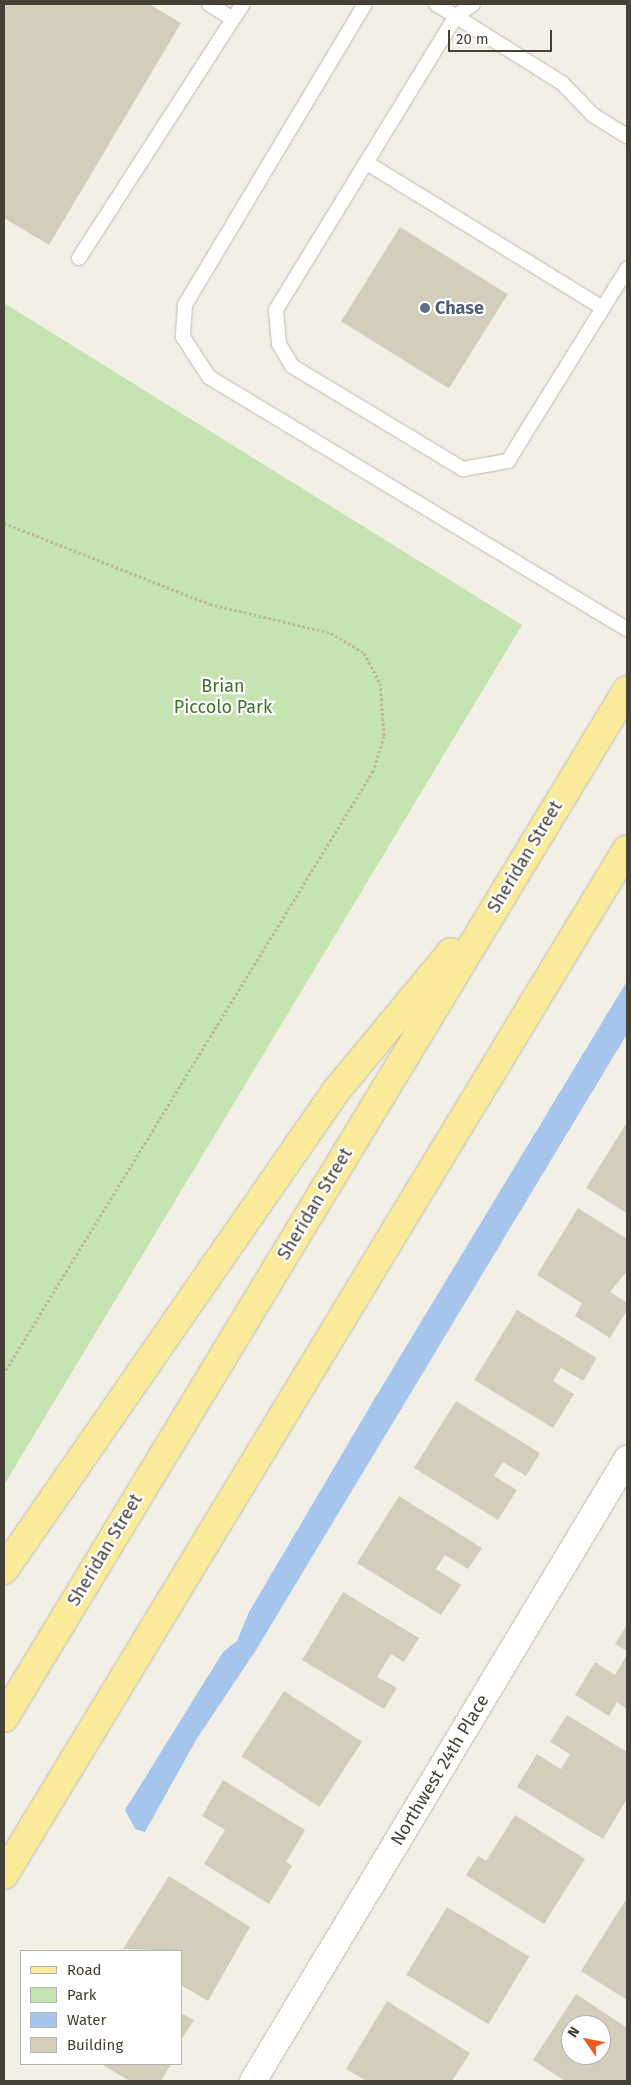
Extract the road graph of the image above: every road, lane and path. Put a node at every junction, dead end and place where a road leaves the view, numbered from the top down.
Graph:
1 (209, 4) edge
2 (243, 4) edge
3 (365, 4) edge
4 (436, 4) edge
5 (473, 4) edge
6 (456, 16) junction
7 (233, 19) junction
8 (627, 136) edge
9 (367, 163) junction
10 (79, 258) dead end
11 (627, 269) edge
12 (603, 308) junction
13 (4, 523) edge
14 (627, 630) edge
15 (627, 690) edge
16 (627, 849) edge
17 (509, 882) junction
18 (4, 1373) edge
19 (627, 1459) edge
20 (4, 1570) edge
21 (4, 1718) edge
22 (4, 1875) edge
23 (253, 2081) edge

1 - 7 lane
2 - 7 lane
3 - 14 lane
4 - 6 lane
5 - 6 lane
6 - 8 lane
6 - 9 lane
7 - 10 lane
9 - 12 lane
9 - 12 lane
11 - 12 lane
13 - 18 path
15 - 17 main road, Sheridan Street
16 - 22 main road
17 - 20 main road
17 - 21 main road, Sheridan Street
19 - 23 street, Northwest 24th Place

